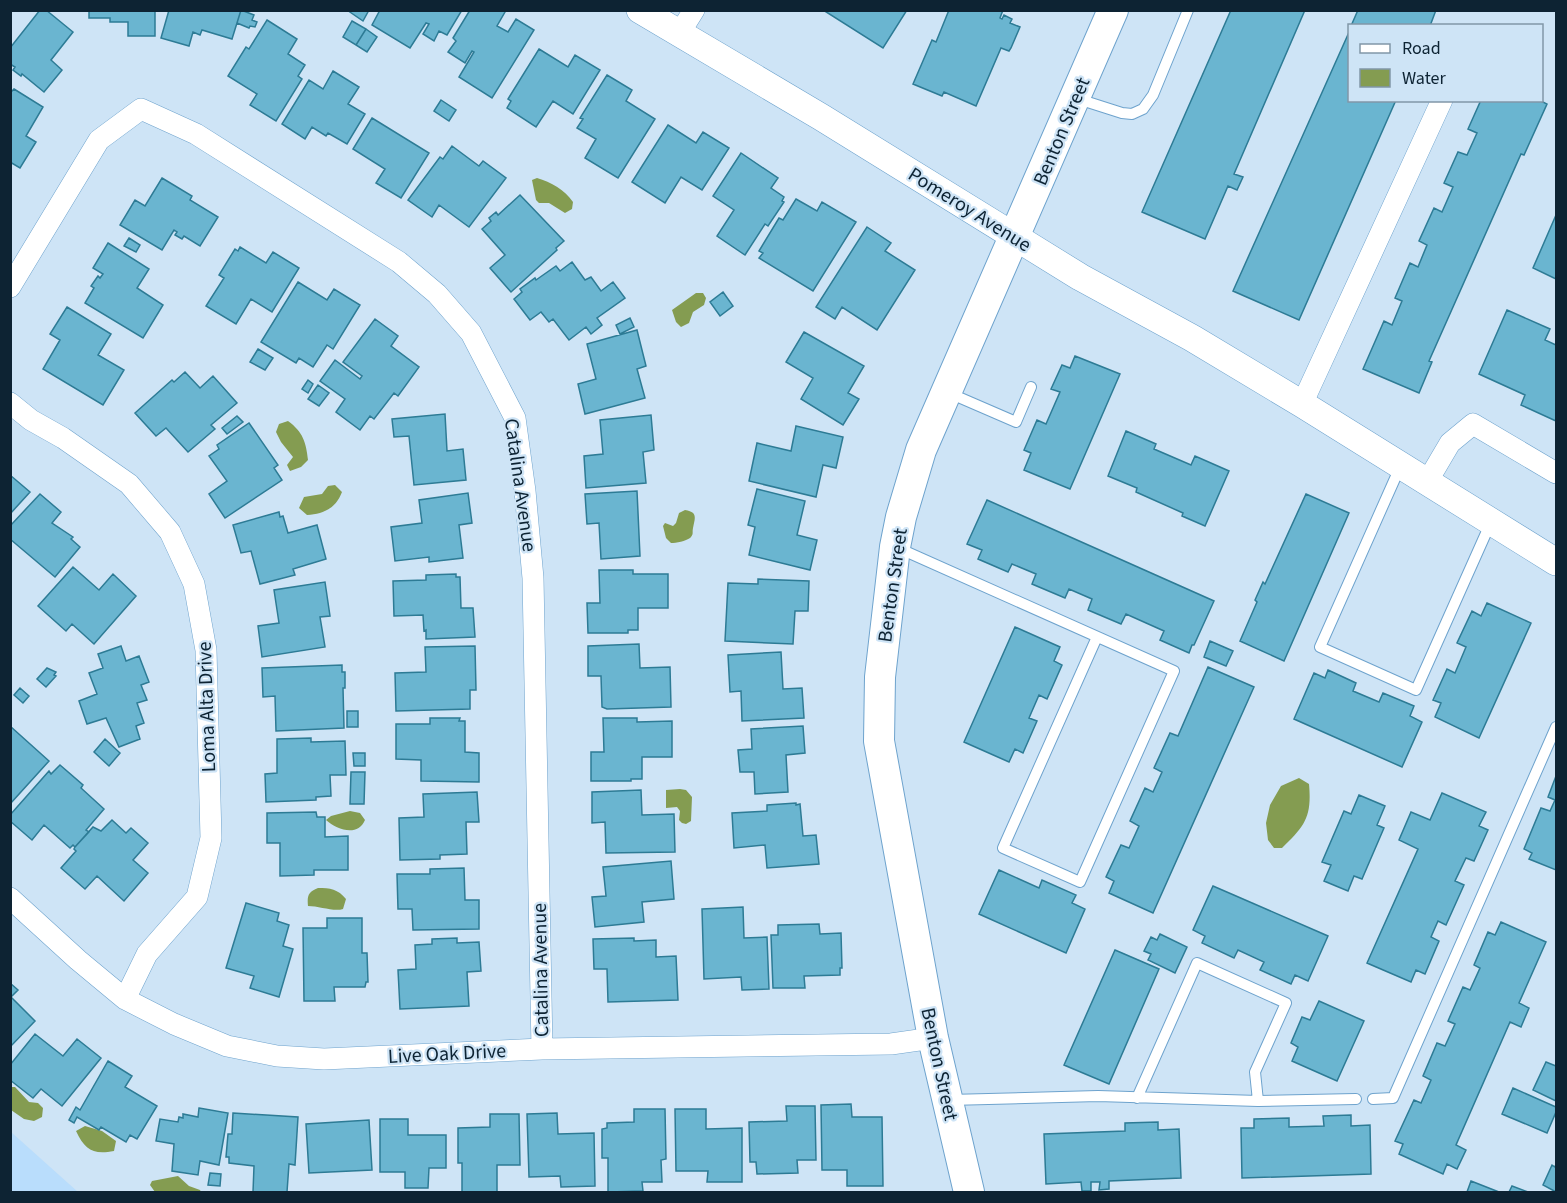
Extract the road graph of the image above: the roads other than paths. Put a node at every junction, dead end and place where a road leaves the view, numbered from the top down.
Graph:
1 (640, 10) edge
2 (694, 10) edge
3 (1113, 10) edge
4 (1188, 10) edge
5 (679, 34) junction
6 (1075, 98) junction
7 (1441, 102) edge
8 (1015, 236) junction
9 (10, 287) edge
10 (1030, 387) dead end
11 (946, 392) junction
12 (10, 403) edge
13 (1302, 404) junction
14 (1401, 465) junction
15 (1557, 473) edge
16 (1427, 482) junction
17 (1491, 522) junction
18 (895, 547) junction
19 (1557, 562) edge
20 (1097, 637) junction
21 (1557, 727) edge
22 (10, 898) edge
23 (125, 999) junction
24 (933, 1038) junction
25 (542, 1049) junction
26 (1137, 1098) junction
27 (1356, 1099) dead end
28 (1373, 1099) dead end
29 (948, 1100) junction
30 (1258, 1101) junction
31 (969, 1192) edge

1 - 5 street, Pomeroy Avenue
2 - 5 street
3 - 6 main road, Benton Street
4 - 6 lane
5 - 8 street, Pomeroy Avenue
6 - 8 main road, Benton Street
7 - 13 street
8 - 11 main road, Benton Street
8 - 13 street, Pomeroy Avenue
9 - 25 street, Catalina Avenue
10 - 11 lane
11 - 18 main road, Benton Street
12 - 23 street, Loma Alta Drive
13 - 14 street, Pomeroy Avenue
14 - 16 street, Pomeroy Avenue
14 - 17 lane
15 - 16 street
16 - 17 street, Pomeroy Avenue
17 - 19 street, Pomeroy Avenue
18 - 20 lane
18 - 24 main road, Benton Street
20 - 20 lane
21 - 28 lane
22 - 23 street, Live Oak Drive
23 - 25 street, Live Oak Drive
24 - 25 street, Live Oak Drive
24 - 29 main road, Benton Street
26 - 29 lane
26 - 30 lane
26 - 30 lane
27 - 30 lane
29 - 31 main road, Benton Street

